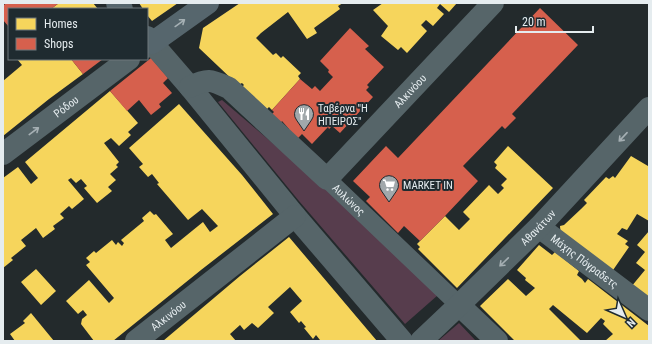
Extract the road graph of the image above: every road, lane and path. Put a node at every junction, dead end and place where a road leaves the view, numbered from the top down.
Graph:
1 (208, 3) edge
2 (494, 3) edge
3 (149, 42) edge
4 (128, 60) edge
5 (190, 87) junction
6 (649, 108) edge
7 (3, 154) edge
8 (327, 179) junction
9 (295, 216) junction
10 (539, 227) junction
11 (459, 305) junction
12 (649, 310) edge
13 (136, 341) edge
14 (402, 341) edge
15 (421, 341) edge
16 (497, 341) edge

3 -> 1 main road
2 - 8 street, Αλκινόου
3 - 5 street
7 -> 4 street, Ρόδου
5 - 8 street, Αυλώνος
5 - 9 street
6 -> 10 street, Αθανάτων
8 - 11 street, Αυλώνος
9 - 13 street, Αλκινόου
9 - 14 street
10 -> 11 street, Αθανάτων
10 - 12 street, Μάχης Πόγραδετς
11 - 15 street, Αθανάτων
11 - 16 street, Αυλώνος

